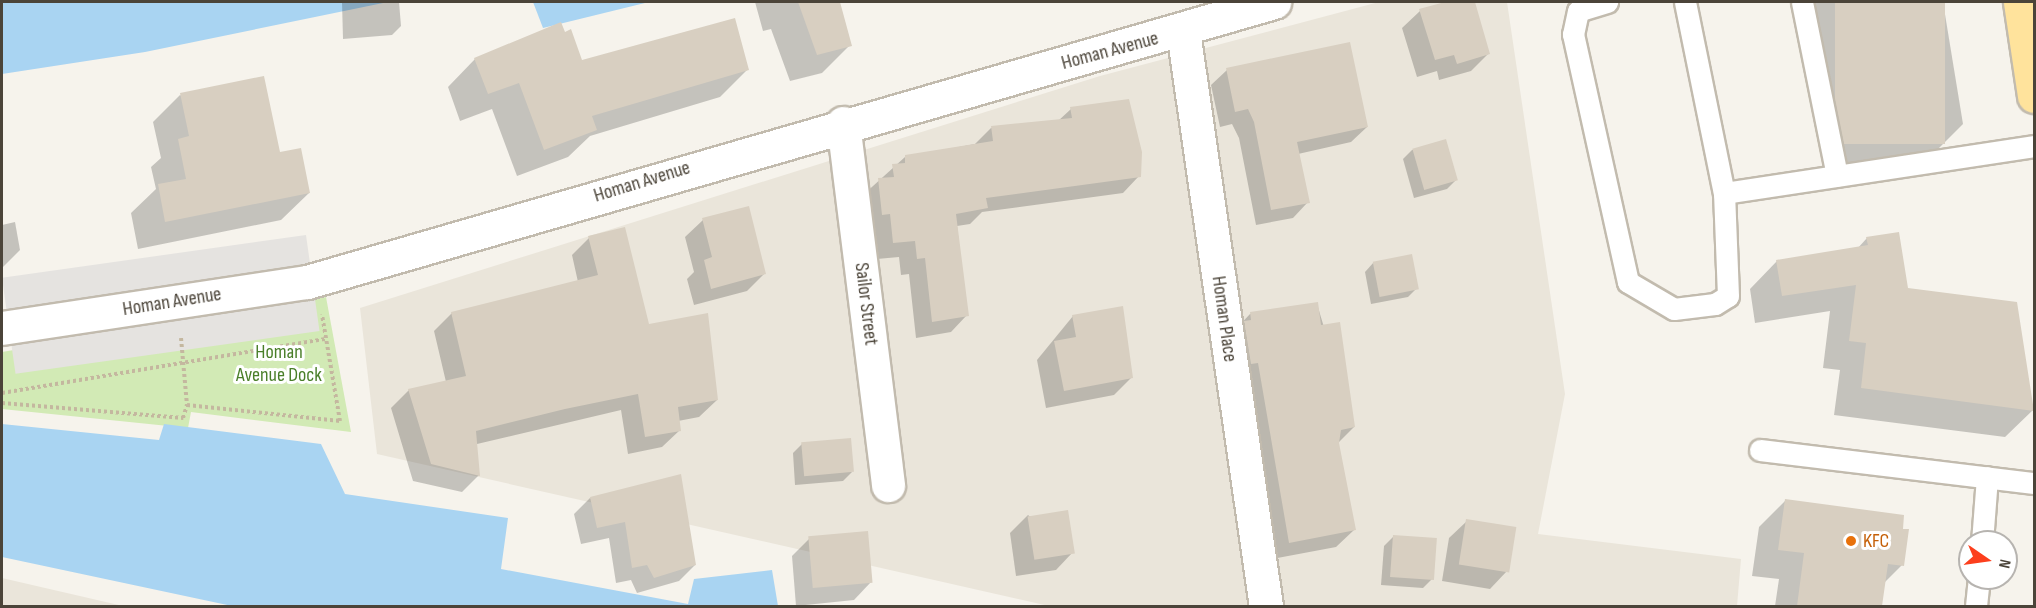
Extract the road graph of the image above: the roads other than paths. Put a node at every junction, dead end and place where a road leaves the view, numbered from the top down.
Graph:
1 (1275, 2) edge
2 (1607, 2) edge
3 (1685, 2) edge
4 (1802, 2) edge
5 (2020, 2) edge
6 (1183, 31) junction
7 (2034, 96) edge
8 (843, 123) junction
9 (2034, 146) edge
10 (1837, 175) junction
11 (1724, 193) junction
12 (2, 328) edge
13 (1760, 450) dead end
14 (1987, 477) junction
15 (2034, 483) edge
16 (888, 485) dead end
17 (1983, 530) edge
18 (1978, 590) edge
19 (1266, 606) edge
20 (1977, 606) edge

1 - 6 street, Homan Avenue
2 - 11 lane
3 - 11 lane
4 - 10 lane
5 - 7 main road
6 - 8 street, Homan Avenue
6 - 19 street, Homan Place
8 - 12 street, Homan Avenue
8 - 16 street, Sailor Street
9 - 10 lane
10 - 11 lane
13 - 14 lane
14 - 15 lane
14 - 17 lane
18 - 20 lane

